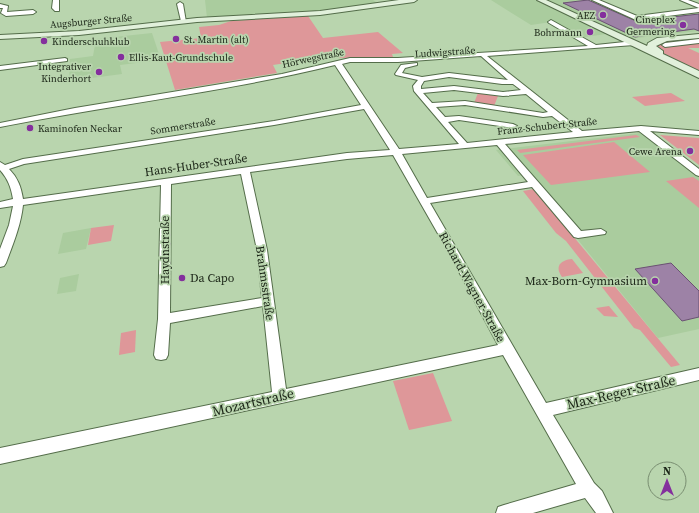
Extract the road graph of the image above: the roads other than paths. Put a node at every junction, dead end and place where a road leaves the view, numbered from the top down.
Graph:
1 (56, 0) edge
2 (414, 0) edge
3 (540, 0) edge
4 (596, 0) edge
5 (683, 0) edge
6 (180, 4) dead end
7 (0, 6) edge
8 (699, 6) edge
9 (57, 10) dead end
10 (699, 10) edge
11 (33, 12) dead end
12 (184, 21) junction
13 (551, 22) dead end
14 (699, 36) edge
15 (0, 37) edge
16 (699, 41) edge
17 (666, 42) junction
18 (634, 43) junction
19 (595, 47) junction
20 (485, 57) junction
21 (65, 60) dead end
22 (336, 63) junction
23 (0, 68) edge
24 (699, 72) edge
25 (699, 75) edge
26 (422, 79) junction
27 (515, 82) junction
28 (418, 91) junction
29 (529, 92) junction
30 (429, 105) junction
31 (366, 106) junction
32 (554, 113) junction
33 (443, 120) junction
34 (0, 125) edge
35 (513, 126) dead end
36 (641, 128) junction
37 (579, 133) junction
38 (699, 133) edge
39 (499, 142) junction
40 (465, 146) junction
41 (396, 152) junction
42 (2, 166) edge
43 (244, 170) junction
44 (699, 173) edge
45 (166, 181) junction
46 (535, 184) junction
47 (425, 201) junction
48 (18, 202) junction
49 (0, 205) edge
50 (601, 232) dead end
51 (0, 263) edge
52 (268, 301) junction
53 (164, 319) junction
54 (506, 349) junction
55 (161, 355) dead end
56 (699, 374) edge
57 (280, 396) junction
58 (542, 411) junction
59 (0, 456) edge
60 (588, 489) junction
61 (504, 513) edge
62 (605, 513) edge

1 - 9 street
2 - 12 street, Augsburger Straße
3 - 18 street
4 - 10 street
5 - 8 street
6 - 12 street
7 - 11 street
12 - 15 street, Augsburger Straße
13 - 19 street
14 - 17 street
16 - 17 street
17 - 18 street
17 - 24 street
18 - 19 street, Hörwegstraße
18 - 25 street
19 - 20 street, Hörwegstraße
20 - 22 street, Hörwegstraße
20 - 26 street, Ludwigstraße
20 - 27 street, Ludwigstraße
21 - 23 street
22 - 31 street, Richard-Wagner-Straße
22 - 34 street, Hörwegstraße
26 - 27 street
26 - 28 street
27 - 29 street, Ludwigstraße
28 - 29 street
28 - 30 street
29 - 32 street, Ludwigstraße
30 - 32 street
30 - 33 street
31 - 41 street, Richard-Wagner-Straße
31 - 42 street, Sommerstraße
32 - 37 street, Ludwigstraße
33 - 35 street
33 - 40 street
36 - 37 street, Franz-Schubert-Straße
36 - 38 street, Franz-Schubert-Straße
36 - 44 street
37 - 39 street, Franz-Schubert-Straße
39 - 40 street, Franz-Schubert-Straße
39 - 46 street
40 - 41 street, Franz-Schubert-Straße
41 - 43 street, Hans-Huber-Straße
41 - 47 street, Richard-Wagner-Straße
42 - 48 street
43 - 45 street, Hans-Huber-Straße
43 - 52 street, Brahmsstraße
45 - 48 street, Hans-Huber-Straße
45 - 53 street, Haydnstraße
46 - 47 street
46 - 50 street
47 - 54 street, Richard-Wagner-Straße
48 - 49 street, Hans-Huber-Straße
48 - 51 street
52 - 53 street
52 - 57 street, Brahmsstraße
53 - 55 street, Haydnstraße
54 - 57 street, Mozartstraße
54 - 58 street, Richard-Wagner-Straße
56 - 58 street, Max-Reger-Straße
57 - 59 street, Mozartstraße
58 - 60 street, Richard-Wagner-Straße
60 - 61 street
60 - 62 street, Richard-Wagner-Straße

